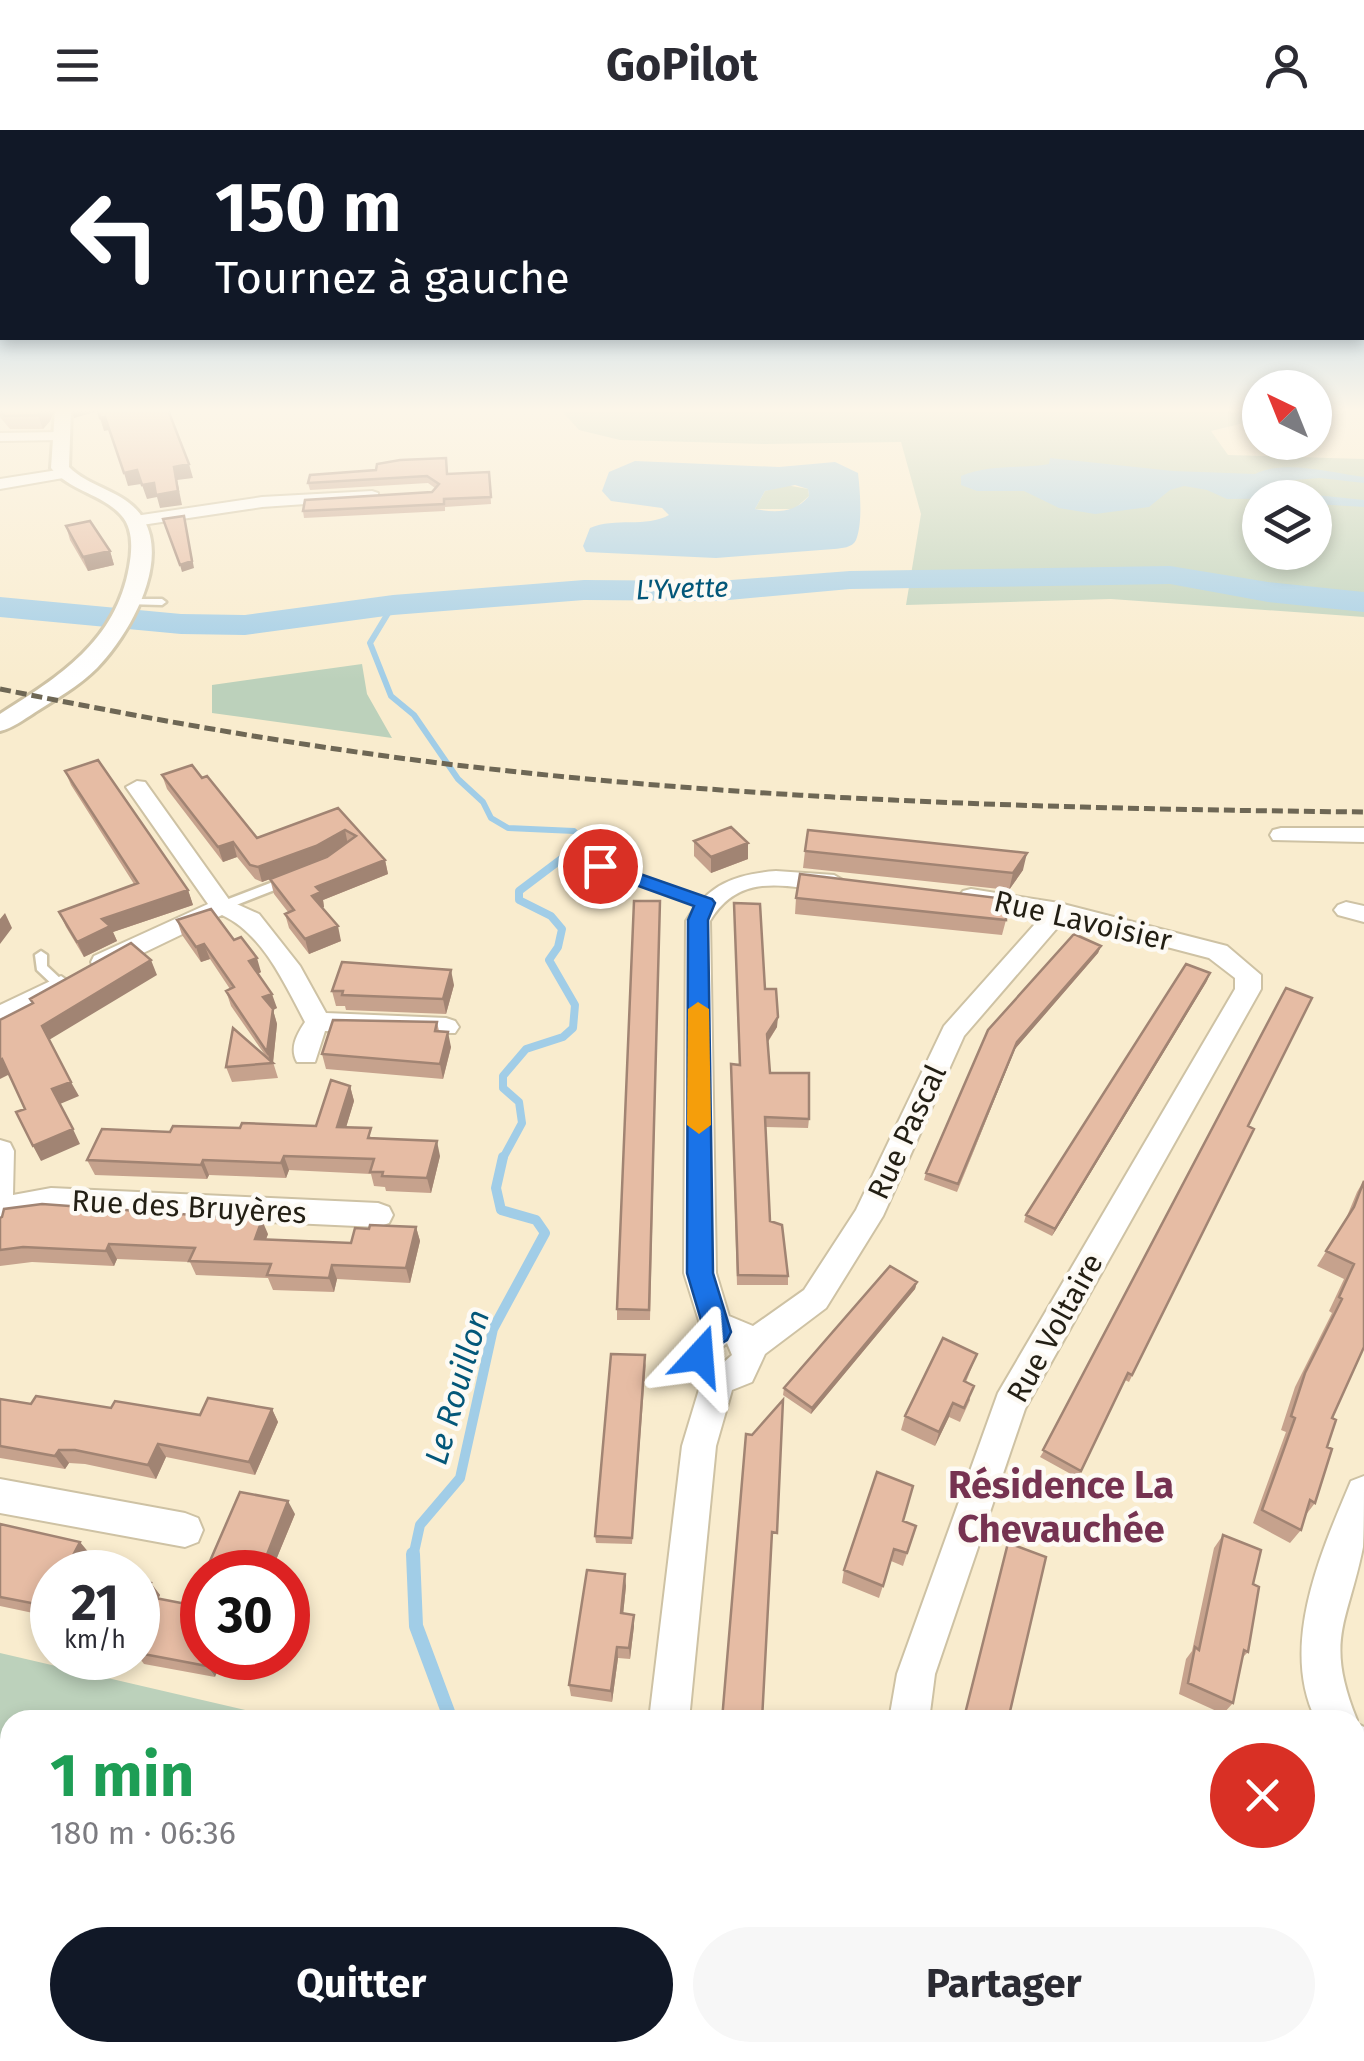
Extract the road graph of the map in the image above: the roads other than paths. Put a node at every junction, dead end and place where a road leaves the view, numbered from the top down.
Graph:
1 (115, 500) edge
2 (294, 500) edge
3 (136, 521) junction
4 (162, 602) dead end
5 (127, 604) junction
6 (0, 724) edge
7 (137, 787) dead end
8 (1282, 835) dead end
9 (1364, 836) edge
10 (600, 866) dead end
11 (293, 878) edge
12 (856, 884) edge
13 (952, 894) edge
14 (706, 903) junction
15 (222, 906) junction
16 (1060, 911) junction
17 (41, 955) dead end
18 (1237, 963) joint
19 (60, 985) junction
20 (0, 1016) edge
21 (318, 1022) junction
22 (446, 1027) edge
23 (306, 1056) dead end
24 (0, 1151) edge
25 (0, 1192) edge
26 (0, 1209) edge
27 (378, 1214) dead end
28 (718, 1332) junction
29 (749, 1347) junction
30 (720, 1375) junction
31 (1364, 1493) edge
32 (0, 1496) edge
33 (185, 1530) dead end
34 (671, 1710) edge
35 (911, 1710) edge
36 (1332, 1710) edge

1 - 3 street
2 - 3 street
3 - 5 street
4 - 5 lane
5 - 6 street
7 - 15 street
8 - 9 street
10 - 14 lane
11 - 15 lane
12 - 14 street
13 - 16 street, Rue Lavoisier
14 - 28 street
15 - 19 street
15 - 21 street
16 - 18 street, Rue Lavoisier
16 - 29 street, Rue Pascal
17 - 19 lane
18 - 35 street, Rue Voltaire
19 - 20 street
21 - 22 street
21 - 23 street
24 - 25 street
26 - 27 street, Rue des Bruyères
28 - 29 street
28 - 30 street
29 - 30 street
30 - 34 street
31 - 36 street
32 - 33 street

